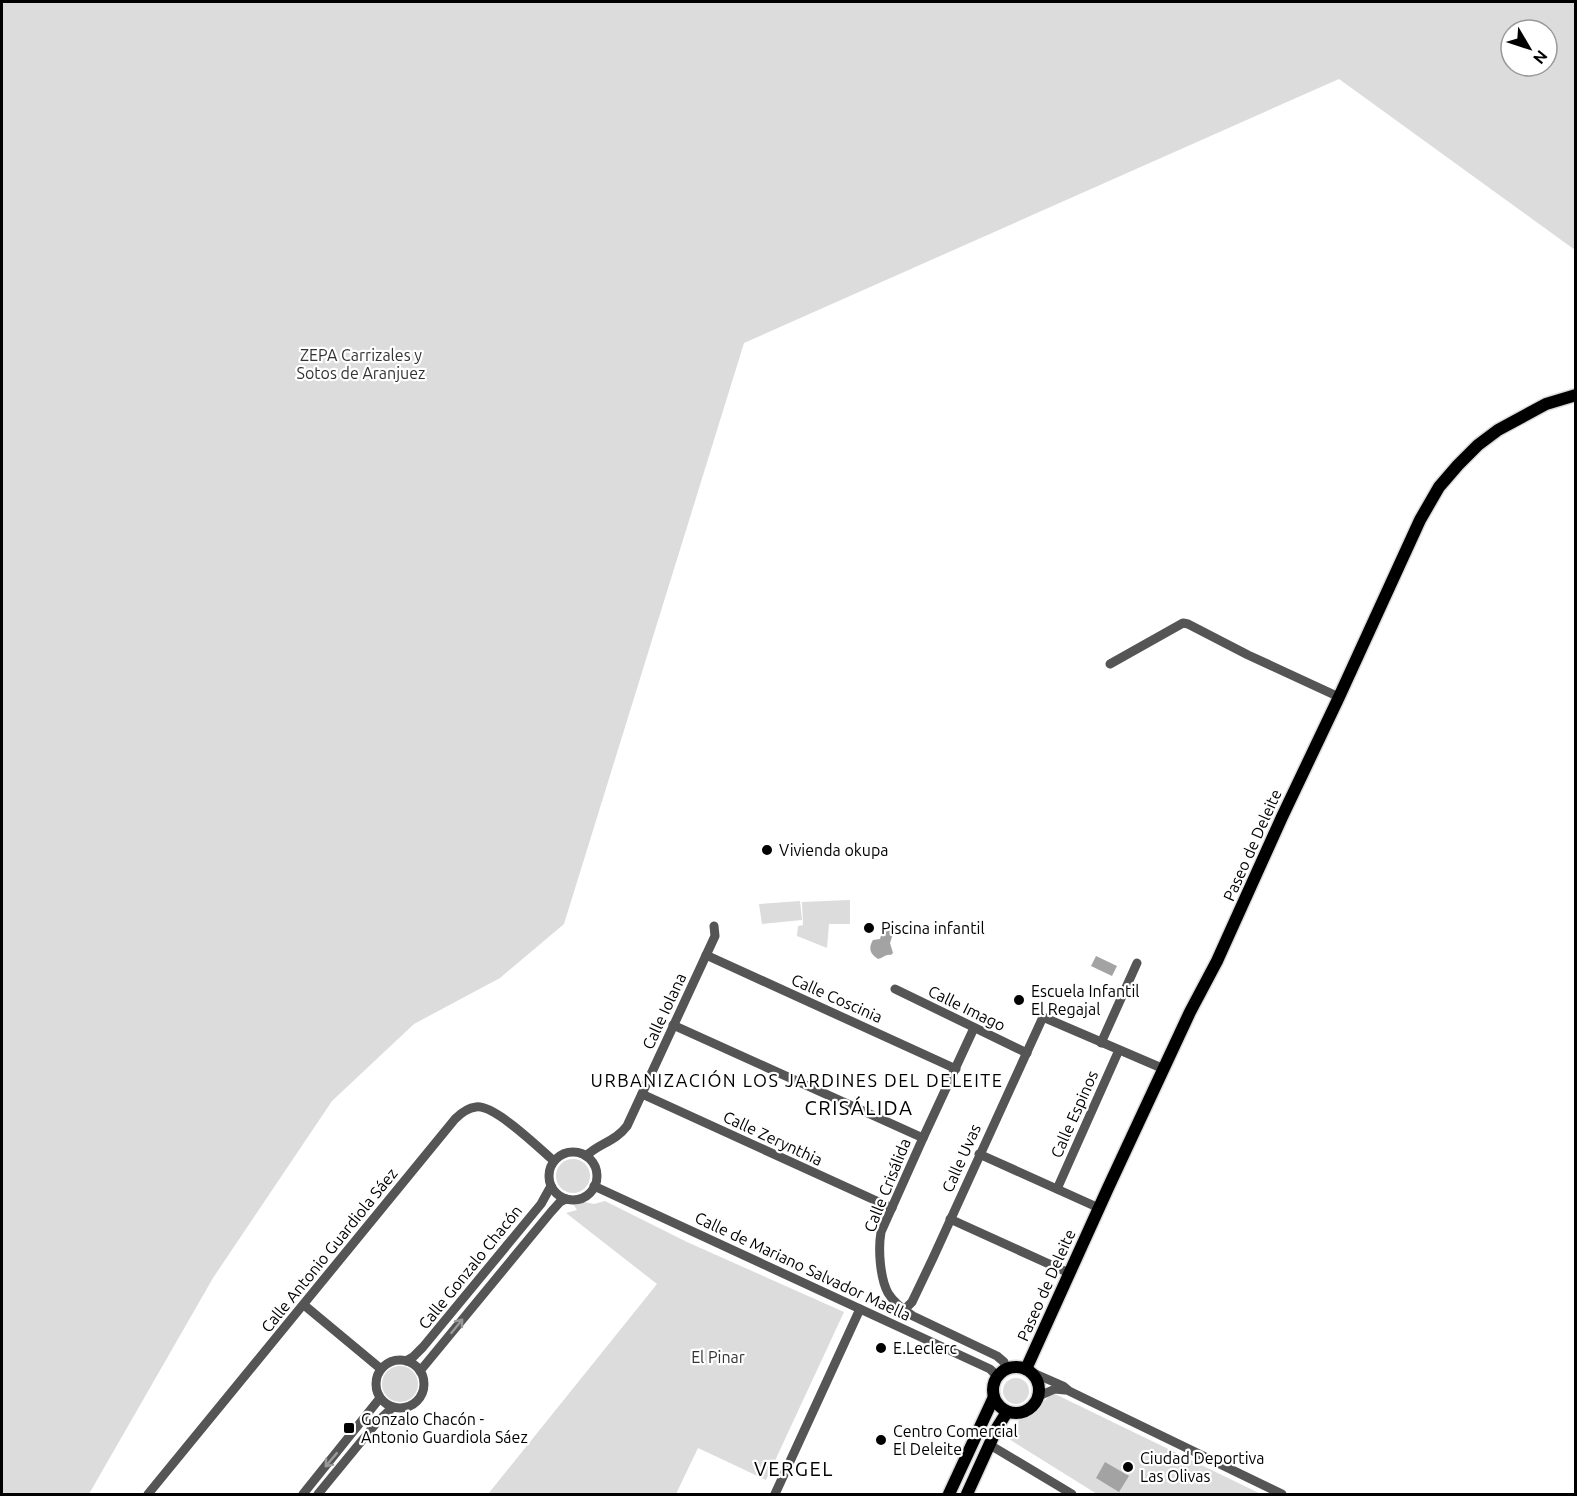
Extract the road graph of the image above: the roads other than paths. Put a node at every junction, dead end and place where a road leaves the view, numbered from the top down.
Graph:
1 (1575, 395) edge
2 (1110, 664) dead end
3 (1339, 697) junction
4 (714, 926) dead end
5 (706, 955) junction
6 (1137, 963) dead end
7 (895, 989) dead end
8 (673, 1025) junction
9 (974, 1028) junction
10 (1101, 1043) junction
11 (1119, 1050) junction
12 (1027, 1053) junction
13 (956, 1069) junction
14 (1164, 1069) junction
15 (642, 1094) junction
16 (923, 1137) junction
17 (979, 1154) junction
18 (586, 1156) junction
19 (554, 1161) junction
20 (551, 1186) junction
21 (594, 1186) junction
22 (1057, 1189) junction
23 (566, 1199) junction
24 (892, 1208) junction
25 (1099, 1208) junction
26 (950, 1219) junction
27 (1069, 1273) junction
28 (304, 1305) junction
29 (860, 1309) junction
30 (904, 1310) junction
31 (406, 1361) junction
32 (381, 1369) junction
33 (420, 1371) junction
34 (1028, 1371) junction
35 (1002, 1372) junction
36 (1069, 1391) junction
37 (1039, 1396) junction
38 (380, 1398) junction
39 (993, 1399) junction
40 (393, 1407) junction
41 (1007, 1412) junction
42 (990, 1445) junction
43 (148, 1494) edge
44 (303, 1494) edge
45 (318, 1494) edge
46 (776, 1494) edge
47 (949, 1494) edge
48 (967, 1494) edge
49 (1072, 1494) edge
50 (1282, 1494) edge

1 - 3 main road, Paseo de Deleite
2 - 3 street
3 - 14 main road, Paseo de Deleite
4 - 5 street, Calle Iolana
5 - 8 street, Calle Iolana
5 - 13 street, Calle Coscinia
6 - 10 street
7 - 9 street, Calle Imago
8 - 15 street, Calle Iolana
8 - 16 street
9 - 12 street, Calle Imago
9 - 13 street, Calle Crisálida
10 - 11 street
10 - 12 street, Calle Uvas
11 - 14 street
11 - 22 street, Calle Espinos
12 - 17 street, Calle Uvas
13 - 16 street, Calle Crisálida
14 - 25 main road, Paseo de Deleite
15 - 18 street, Calle Iolana
15 - 24 street, Calle Zerynthia
16 - 24 street, Calle Crisálida
17 - 22 street
17 - 26 street, Calle Uvas
18 - 19 street
18 - 21 street
19 - 20 street
19 - 28 street, Calle Antonio Guardiola Sáez
20 - 23 street
20 - 31 street, Calle Gonzalo Chacón
21 - 23 street
21 - 29 street, Calle de Mariano Salvador Maella
22 - 25 street
33 -> 23 street, Calle Gonzalo Chacón
24 - 30 street, Calle Crisálida
25 - 27 main road, Paseo de Deleite
26 - 27 street
26 - 30 street, Calle Uvas
27 - 34 main road, Paseo de Deleite
28 - 32 street
28 - 43 street, Calle Antonio Guardiola Sáez
29 - 35 street, Calle de Mariano Salvador Maella
29 - 46 street
30 - 35 street, Calle Crisálida
31 - 32 street
31 - 33 street
32 - 38 street
33 - 40 street
34 - 35 main road
34 - 36 street
34 - 37 main road
35 - 39 main road
36 - 37 street
36 - 50 street
37 - 41 main road
38 - 40 street
38 -> 44 street
39 - 41 main road
39 - 47 main road
40 - 45 street
41 - 42 main road
42 - 48 main road
42 - 49 street

